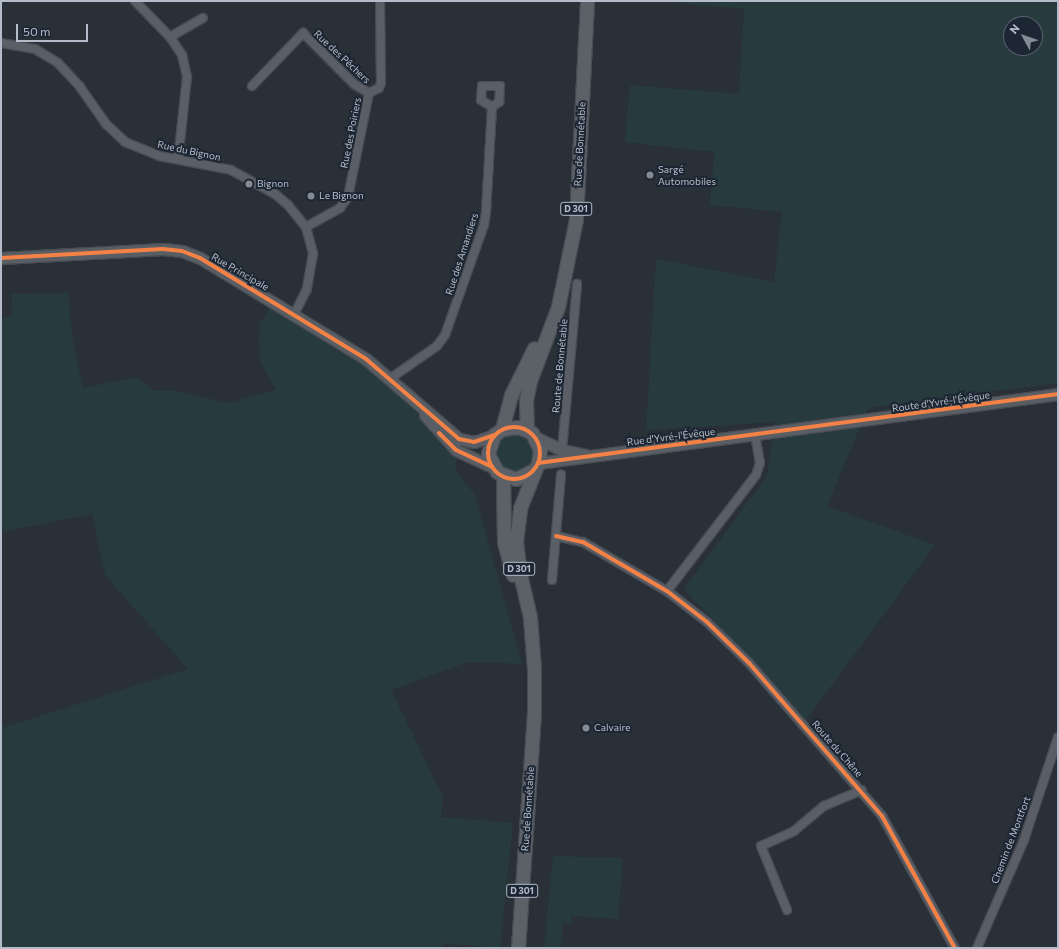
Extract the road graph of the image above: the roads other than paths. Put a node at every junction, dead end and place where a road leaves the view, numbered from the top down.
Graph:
1 (135, 1) edge
2 (380, 1) edge
3 (588, 1) edge
4 (203, 18) dead end
5 (170, 37) junction
6 (1, 43) edge
7 (252, 86) dead end
8 (369, 93) junction
9 (492, 108) dead end
10 (178, 160) junction
11 (306, 227) junction
12 (1, 258) edge
13 (577, 284) dead end
14 (561, 286) junction
15 (295, 314) junction
16 (391, 378) junction
17 (1058, 394) edge
18 (416, 401) junction
19 (498, 432) junction
20 (531, 434) junction
21 (755, 436) junction
22 (562, 450) junction
23 (589, 455) junction
24 (536, 466) junction
25 (492, 467) junction
26 (561, 474) dead end
27 (503, 476) junction
28 (556, 536) junction
29 (552, 580) dead end
30 (667, 591) junction
31 (534, 669) junction
32 (1058, 737) edge
33 (862, 790) junction
34 (787, 910) dead end
35 (518, 948) edge
36 (955, 948) edge
37 (977, 948) edge

1 - 5 street
2 - 8 street, Rue des Poiriers
3 - 14 main road, Rue de Bonnétable / D 301
4 - 5 street
5 - 10 street
6 - 10 street, Rue du Bignon
7 - 8 street, Rue des Pêchers
8 - 11 street, Rue des Poiriers
9 - 16 street, Rue des Amandiers
10 - 11 street, Rue du Bignon
11 - 15 street, Rue du Bignon
12 - 15 street, Rue Principale
13 - 22 street, Route de Bonnétable
14 - 19 main road, D 301
14 - 20 main road, D 301
15 - 16 street, Rue Principale
16 - 18 street, Rue Principale
17 - 21 street, Route d'Yvré-l'Évêque
18 - 19 street
18 - 25 street
19 - 20 main road
19 - 25 main road
20 - 22 street
20 - 24 main road
21 - 23 street, Rue d'Yvré-l'Évêque
21 - 30 street
22 - 23 street
23 - 24 street
24 - 27 main road
24 - 31 main road, D 301
25 - 27 main road
26 - 28 street
27 - 31 main road, D 301
28 - 29 street
28 - 30 street, Route du Chêne
30 - 33 street, Route du Chêne
31 - 35 main road, Rue de Bonnétable / D 301
32 - 37 street, Chemin de Montfort
33 - 34 street
33 - 36 street, Route du Chêne

